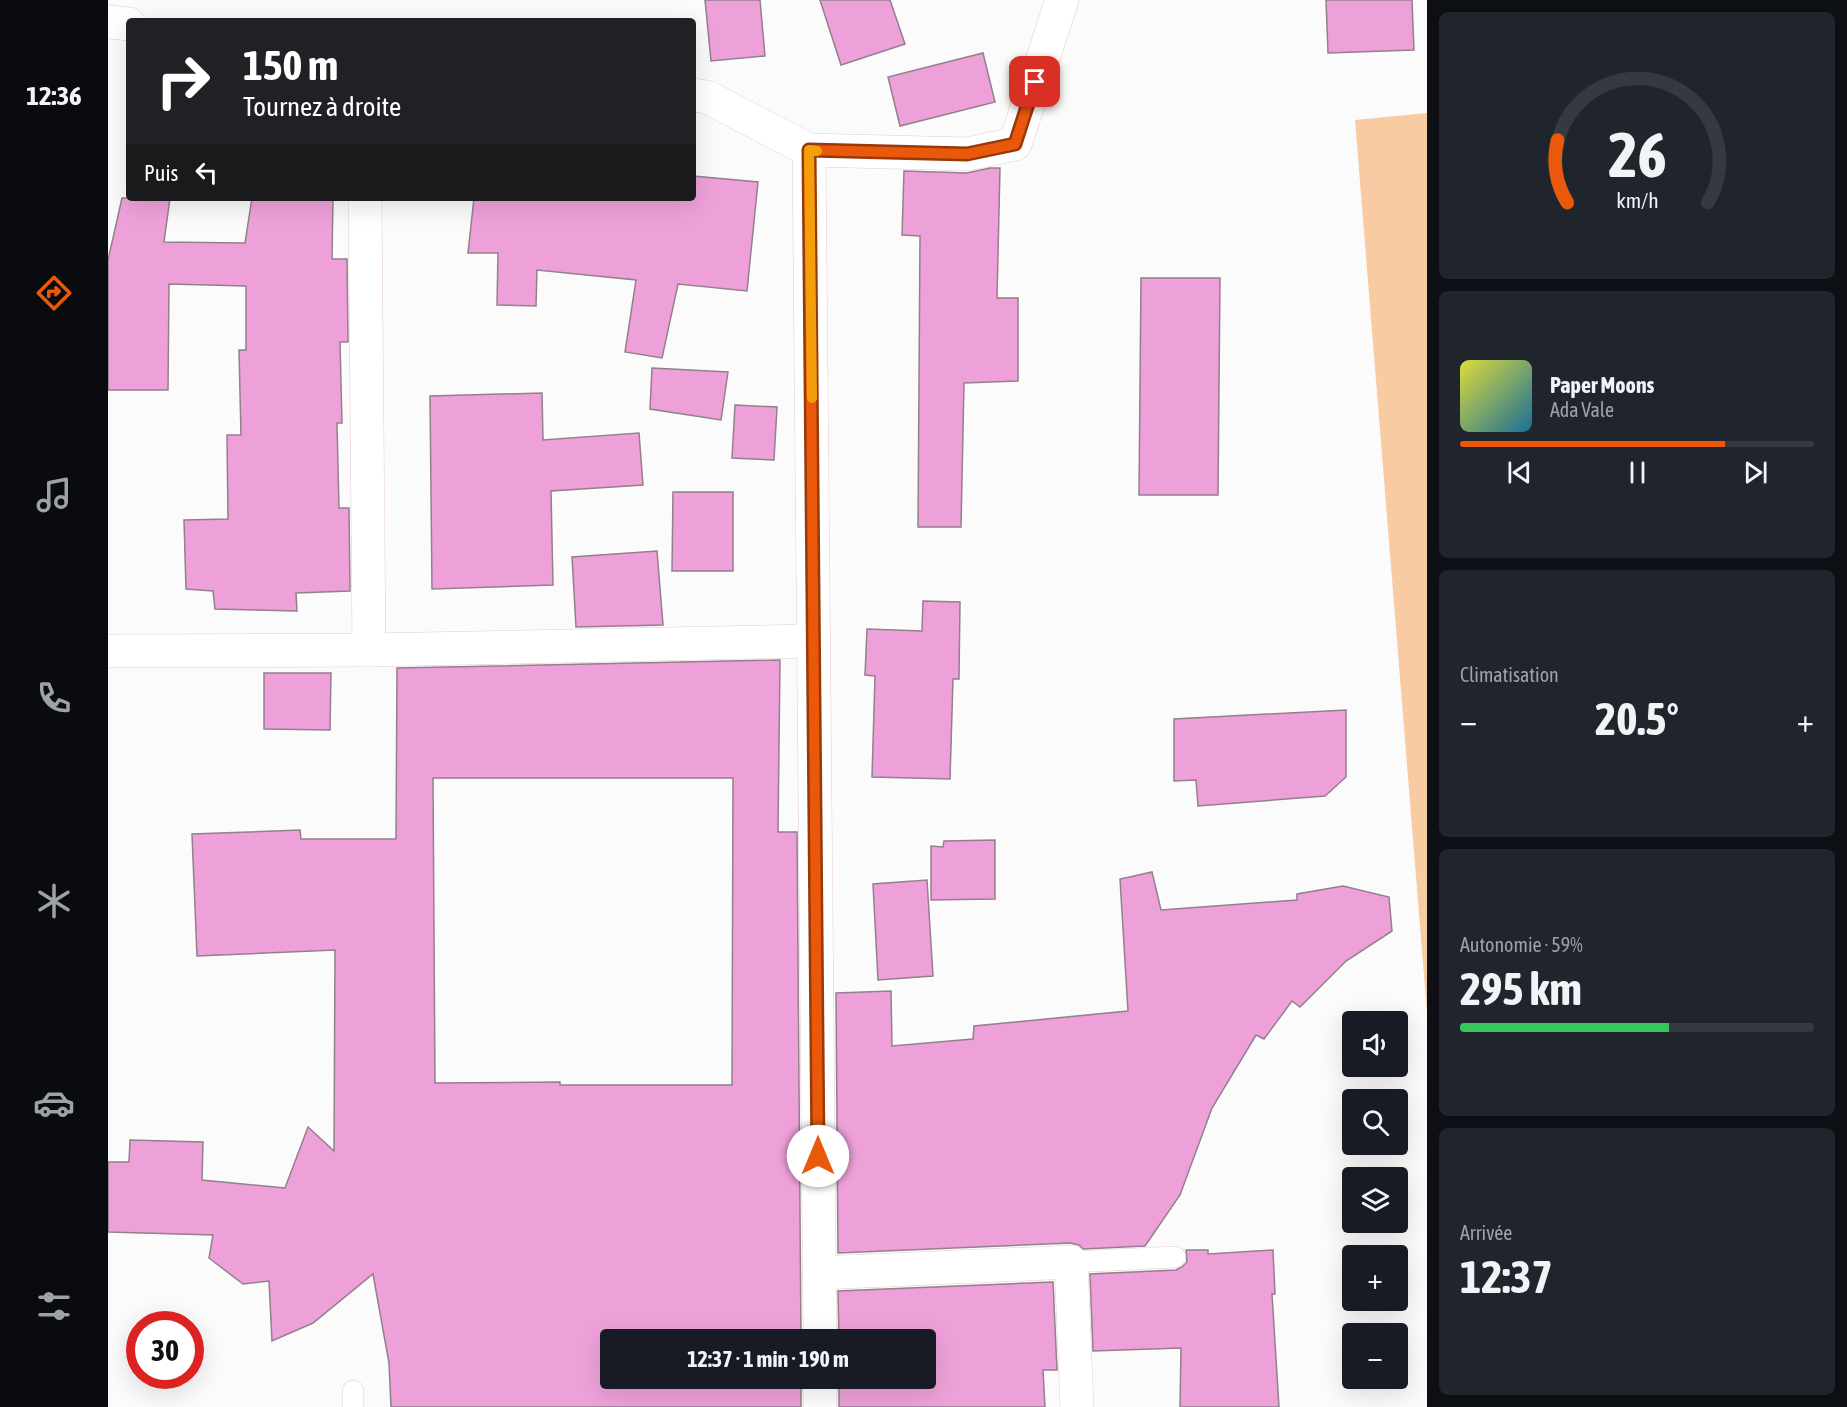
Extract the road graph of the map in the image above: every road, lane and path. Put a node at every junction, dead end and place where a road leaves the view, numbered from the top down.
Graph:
1 (1062, 0) edge
2 (108, 22) edge
3 (126, 24) edge
4 (696, 95) edge
5 (809, 150) junction
6 (365, 201) edge
7 (814, 641) junction
8 (369, 650) junction
9 (108, 651) edge
10 (1175, 1257) dead end
11 (1071, 1262) junction
12 (819, 1273) junction
13 (820, 1329) edge
14 (820, 1389) edge
15 (820, 1407) edge
16 (1077, 1407) edge

1 - 5 street
2 - 3 street
4 - 5 street
5 - 7 street
6 - 8 street
7 - 8 street
7 - 12 street
8 - 9 street
10 - 11 lane
11 - 12 street
11 - 16 street
12 - 13 street
14 - 15 street

